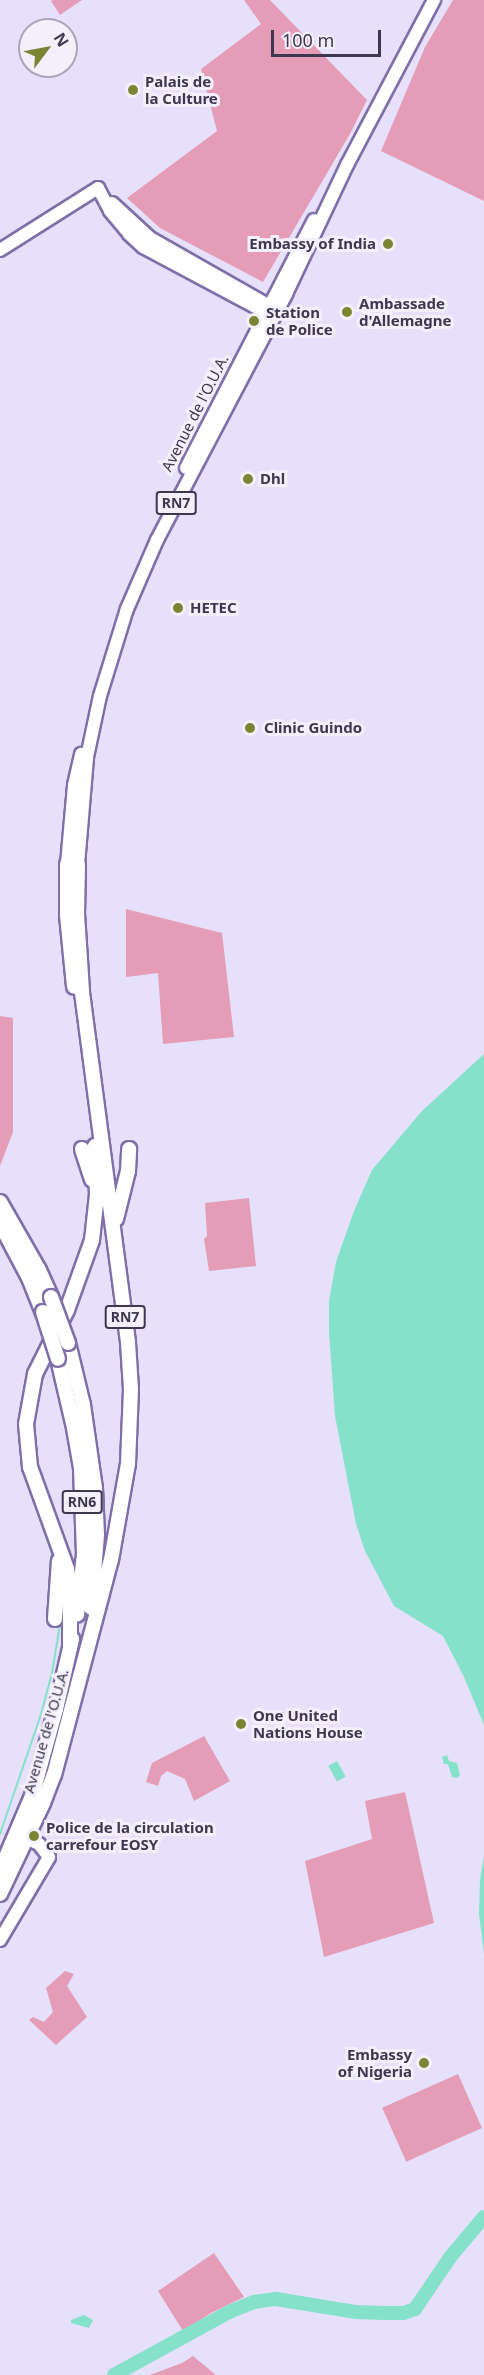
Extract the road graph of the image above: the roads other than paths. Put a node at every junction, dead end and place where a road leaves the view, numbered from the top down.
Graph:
1 (434, 0) edge
2 (0, 250) edge
3 (271, 311) junction
4 (73, 864) junction
5 (82, 1149) dead end
6 (129, 1149) dead end
7 (97, 1195) junction
8 (0, 1202) edge
9 (0, 1223) edge
10 (114, 1227) junction
11 (59, 1544) junction
12 (55, 1619) dead end
13 (88, 1641) junction
14 (70, 1646) junction
15 (22, 1836) junction
16 (0, 1871) edge
17 (0, 1894) edge
18 (0, 1940) edge

1 - 3 main road, Avenue de l'O.U.A. / RN7
2 - 3 main road
3 - 4 main road, Avenue de l'O.U.A. / RN7
4 - 7 highway, RN7
4 - 10 highway, RN7
5 - 7 highway
6 - 10 highway
7 - 11 highway, RN7
8 - 13 highway, RN6, bridge
9 - 14 highway, RN6, bridge
10 - 13 highway, RN7
11 - 12 highway
11 - 14 highway, RN7
13 - 15 highway, Avenue de l'O.U.A. / RN6
14 - 15 highway, Avenue de l'O.U.A. / RN6
15 - 16 highway, Avenue de l'O.U.A. / RN6
15 - 17 highway, Avenue de l'O.U.A. / RN6
15 - 18 main road

